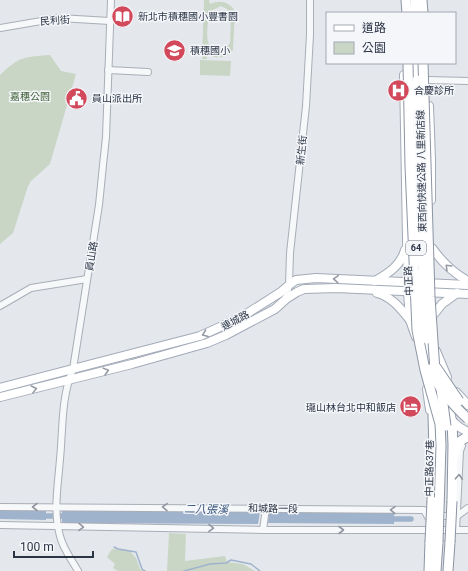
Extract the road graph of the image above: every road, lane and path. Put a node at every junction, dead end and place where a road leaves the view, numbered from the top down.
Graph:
1 (111, 0) edge
2 (310, 0) edge
3 (403, 0) edge
4 (406, 0) edge
5 (412, 0) edge
6 (416, 0) edge
7 (422, 0) edge
8 (426, 0) edge
9 (403, 12) edge
10 (407, 12) edge
11 (412, 12) edge
12 (416, 12) edge
13 (422, 12) edge
14 (426, 12) edge
15 (110, 20) junction
16 (0, 28) edge
17 (404, 64) edge
18 (408, 64) edge
19 (412, 64) edge
20 (417, 64) edge
21 (417, 64) edge
22 (423, 64) edge
23 (427, 64) edge
24 (108, 70) junction
25 (148, 72) dead end
26 (427, 80) junction
27 (468, 81) edge
28 (407, 239) junction
29 (432, 248) junction
30 (87, 279) junction
31 (375, 281) junction
32 (411, 282) junction
33 (468, 282) edge
34 (429, 283) junction
35 (289, 285) junction
36 (468, 285) edge
37 (368, 290) junction
38 (412, 292) junction
39 (430, 293) junction
40 (457, 294) junction
41 (468, 294) edge
42 (286, 299) junction
43 (421, 304) junction
44 (0, 306) edge
45 (434, 314) junction
46 (410, 320) junction
47 (433, 337) junction
48 (73, 369) junction
49 (425, 370) junction
50 (435, 371) junction
51 (444, 373) junction
52 (68, 381) junction
53 (0, 388) edge
54 (428, 392) junction
55 (0, 397) edge
56 (448, 402) junction
57 (439, 406) junction
58 (468, 412) edge
59 (430, 414) junction
60 (452, 421) junction
61 (433, 430) junction
62 (468, 432) edge
63 (468, 437) edge
64 (468, 441) edge
65 (453, 461) junction
66 (0, 507) edge
67 (457, 507) junction
68 (56, 508) junction
69 (266, 508) junction
70 (468, 508) edge
71 (457, 516) junction
72 (428, 517) junction
73 (0, 525) edge
74 (58, 525) junction
75 (263, 530) junction
76 (428, 530) junction
77 (456, 530) junction
78 (468, 530) edge
79 (78, 571) edge
80 (425, 571) edge
81 (428, 571) edge
82 (436, 571) edge
83 (442, 571) edge
84 (448, 571) edge

1 - 15 street, 員山路
2 - 35 street, 新生街
3 - 9 main road
4 - 10 highway
5 - 11 highway
6 - 12 highway
7 - 13 highway
8 - 14 main road
15 - 16 street, 民利街
15 - 24 street, 員山路
17 - 28 main road, 中正路
18 - 49 highway, bridge
19 - 58 highway, 東西向快速公路 八里新店線 / 64, bridge
20 - 58 highway, 東西向快速公路 八里新店線 / 64, bridge
21 - 43 highway, bridge
22 - 50 highway, bridge
23 - 26 main road
24 - 25 street
24 - 30 street, 員山路
26 - 27 street
26 - 29 main road
28 - 31 main road
28 - 32 main road, 中正路
33 -> 29 main road
29 - 34 main road
30 - 44 street
30 - 48 street, 員山路
31 - 32 main road, 連城路
31 -> 35 main road, 連城路
32 - 34 main road, 連城路
32 - 38 main road, 中正路
34 - 36 main road, 連城路
34 - 39 main road
35 - 42 street, 新生街
35 -> 48 main road, 連城路
37 - 38 main road, 連城路
37 - 42 main road, 連城路
37 - 46 main road
38 - 39 main road, 連城路
38 - 46 main road, 中正路
39 - 40 main road, 連城路
39 - 45 main road
39 - 47 main road
40 - 41 main road, 連城路
40 - 45 main road
52 -> 42 main road, 連城路
43 - 49 highway, bridge
43 - 50 highway, bridge
45 - 47 main road
46 - 54 main road, 中正路
47 - 51 main road
48 - 52 street, 員山路
48 - 53 main road, 連城路
49 - 82 highway, bridge
50 - 83 highway, bridge
51 - 56 main road
51 - 58 main road
55 -> 52 main road, 連城路
52 - 68 street, 員山路
54 - 57 main road, 中正路
54 - 59 main road
56 - 57 main road
56 - 58 main road
56 - 60 main road
57 - 60 main road, 中正路
57 - 61 highway
59 - 61 highway
59 - 72 street, 中正路637巷
60 - 62 main road, 中正路
60 - 65 highway
61 - 81 highway, bridge
63 - 65 highway
67 -> 64 street
65 - 84 highway, bridge
68 -> 66 street, 和城路一段
67 - 70 street
67 - 71 street
69 -> 68 street, 和城路一段
68 - 74 street, 員山路
72 -> 69 street, 和城路一段
69 - 75 street
70 - 71 street
71 - 72 street, 和城路一段
71 - 77 street
72 - 76 street, 中正路637巷, bridge
73 - 74 street
74 -> 75 street
74 - 79 street
75 -> 76 street
76 - 77 street
76 - 80 street, 中正路637巷
77 - 78 street

